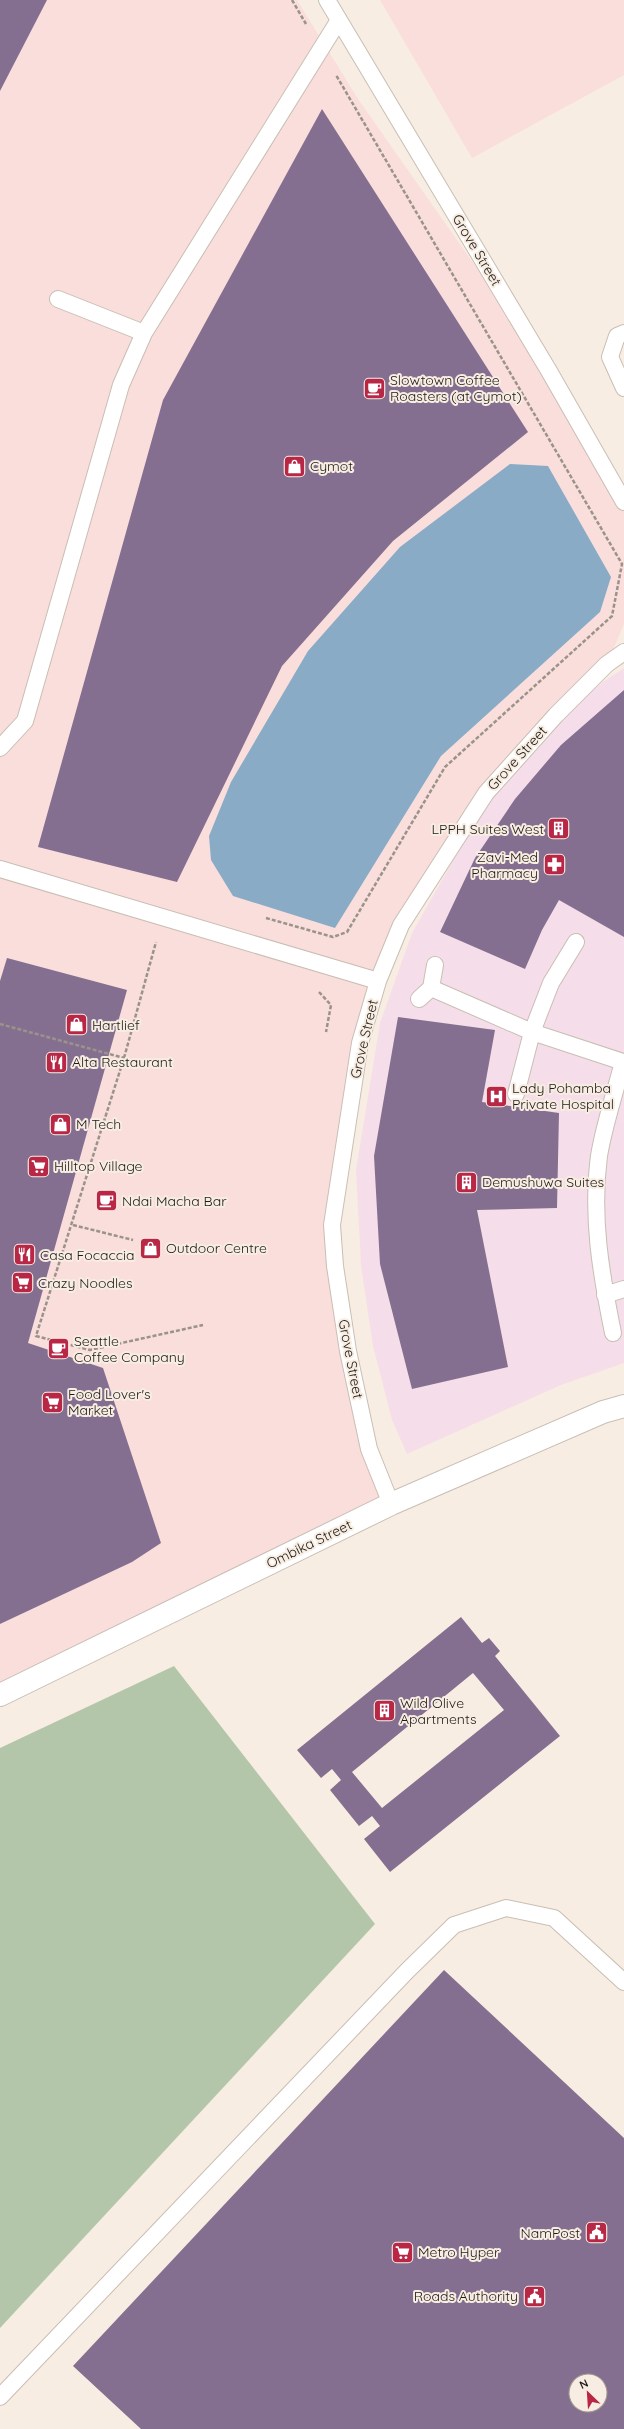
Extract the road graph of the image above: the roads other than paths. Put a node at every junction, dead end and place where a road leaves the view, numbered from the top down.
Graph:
1 (327, 0) edge
2 (339, 20) junction
3 (58, 299) dead end
4 (144, 333) junction
5 (624, 333) edge
6 (624, 388) edge
7 (624, 502) edge
8 (624, 652) edge
9 (0, 748) edge
10 (0, 868) edge
11 (576, 942) dead end
12 (434, 965) dead end
13 (378, 981) junction
14 (430, 988) junction
15 (419, 999) dead end
16 (532, 1032) junction
17 (624, 1060) edge
18 (516, 1094) dead end
19 (624, 1289) edge
20 (606, 1294) junction
21 (613, 1334) dead end
22 (624, 1406) edge
23 (391, 1504) junction
24 (0, 1695) edge
25 (624, 1982) edge
26 (0, 2397) edge

1 - 2 lane, Grove Street
2 - 4 lane
2 - 7 lane, Grove Street
3 - 4 lane
4 - 9 lane
5 - 6 lane
8 - 13 lane, Grove Street
10 - 13 lane
11 - 16 lane
12 - 14 lane
13 - 23 lane, Grove Street
14 - 15 lane
14 - 16 lane
16 - 17 lane
16 - 18 lane
17 - 20 lane
19 - 20 lane
20 - 21 lane
22 - 23 street, Ombika Street
23 - 24 street, Ombika Street
25 - 26 lane

